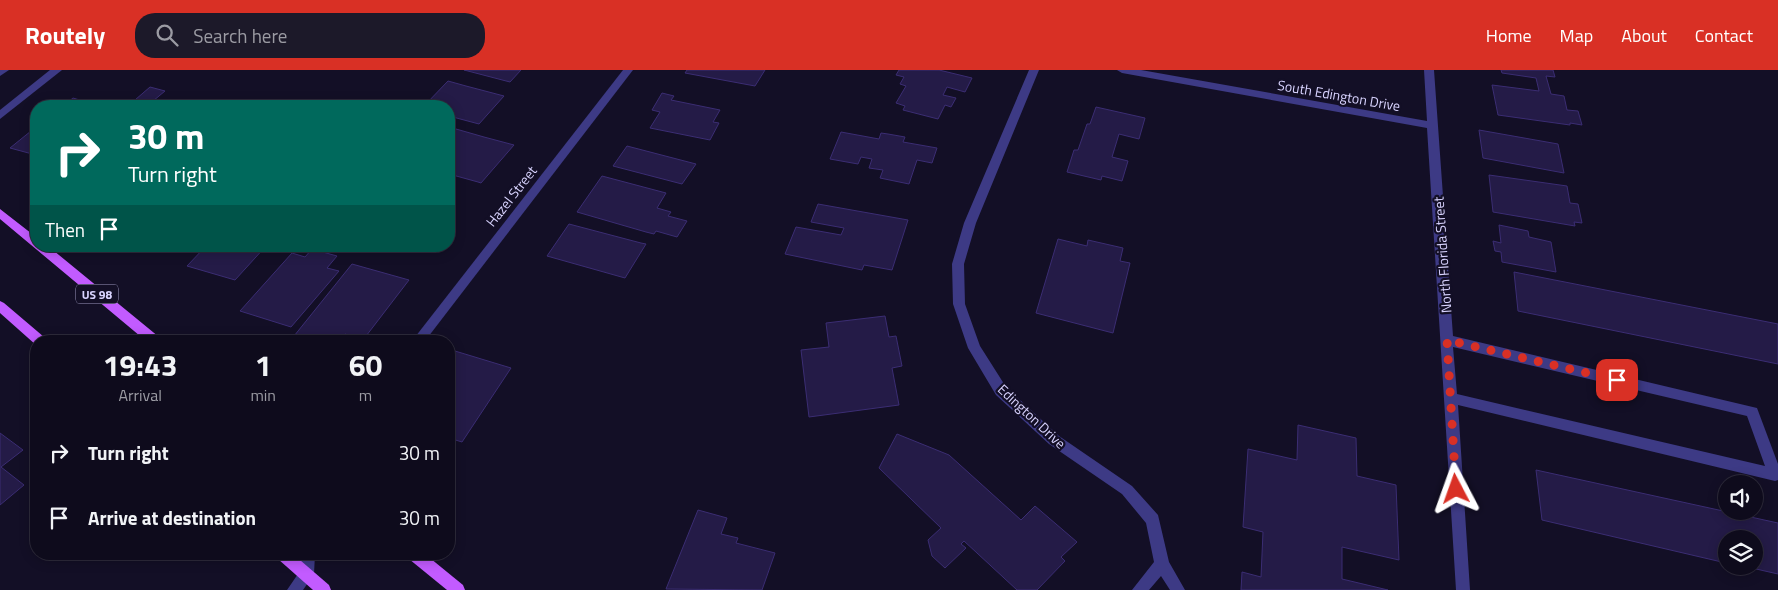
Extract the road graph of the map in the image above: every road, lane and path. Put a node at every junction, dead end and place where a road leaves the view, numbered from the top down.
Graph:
1 (4, 70) edge
2 (57, 70) edge
3 (628, 70) edge
4 (1034, 70) edge
5 (1122, 70) edge
6 (1429, 70) edge
7 (0, 73) edge
8 (0, 115) edge
9 (1434, 126) junction
10 (0, 213) edge
11 (30, 238) edge
12 (47, 252) edge
13 (0, 306) edge
14 (33, 335) edge
15 (148, 335) edge
16 (423, 335) edge
17 (1447, 340) junction
18 (1450, 398) junction
19 (290, 560) edge
20 (307, 560) edge
21 (421, 560) edge
22 (1162, 564) junction
23 (306, 574) junction
24 (294, 590) edge
25 (324, 590) edge
26 (458, 590) edge
27 (1138, 590) edge
28 (1178, 590) edge
29 (1463, 590) edge

1 - 7 street
2 - 8 street
3 - 16 street, Hazel Street
4 - 22 street, Edington Drive
5 - 9 street, South Edington Drive
6 - 9 street, North Florida Street
9 - 17 street, North Florida Street
10 - 11 main road
12 - 15 main road, US 98
13 - 14 main road
17 - 18 street, North Florida Street
17 - 18 street
18 - 29 street, North Florida Street
19 - 23 main road
20 - 23 street
21 - 26 main road
22 - 27 street
22 - 28 street, Edington Drive
23 - 24 street
23 - 25 main road

